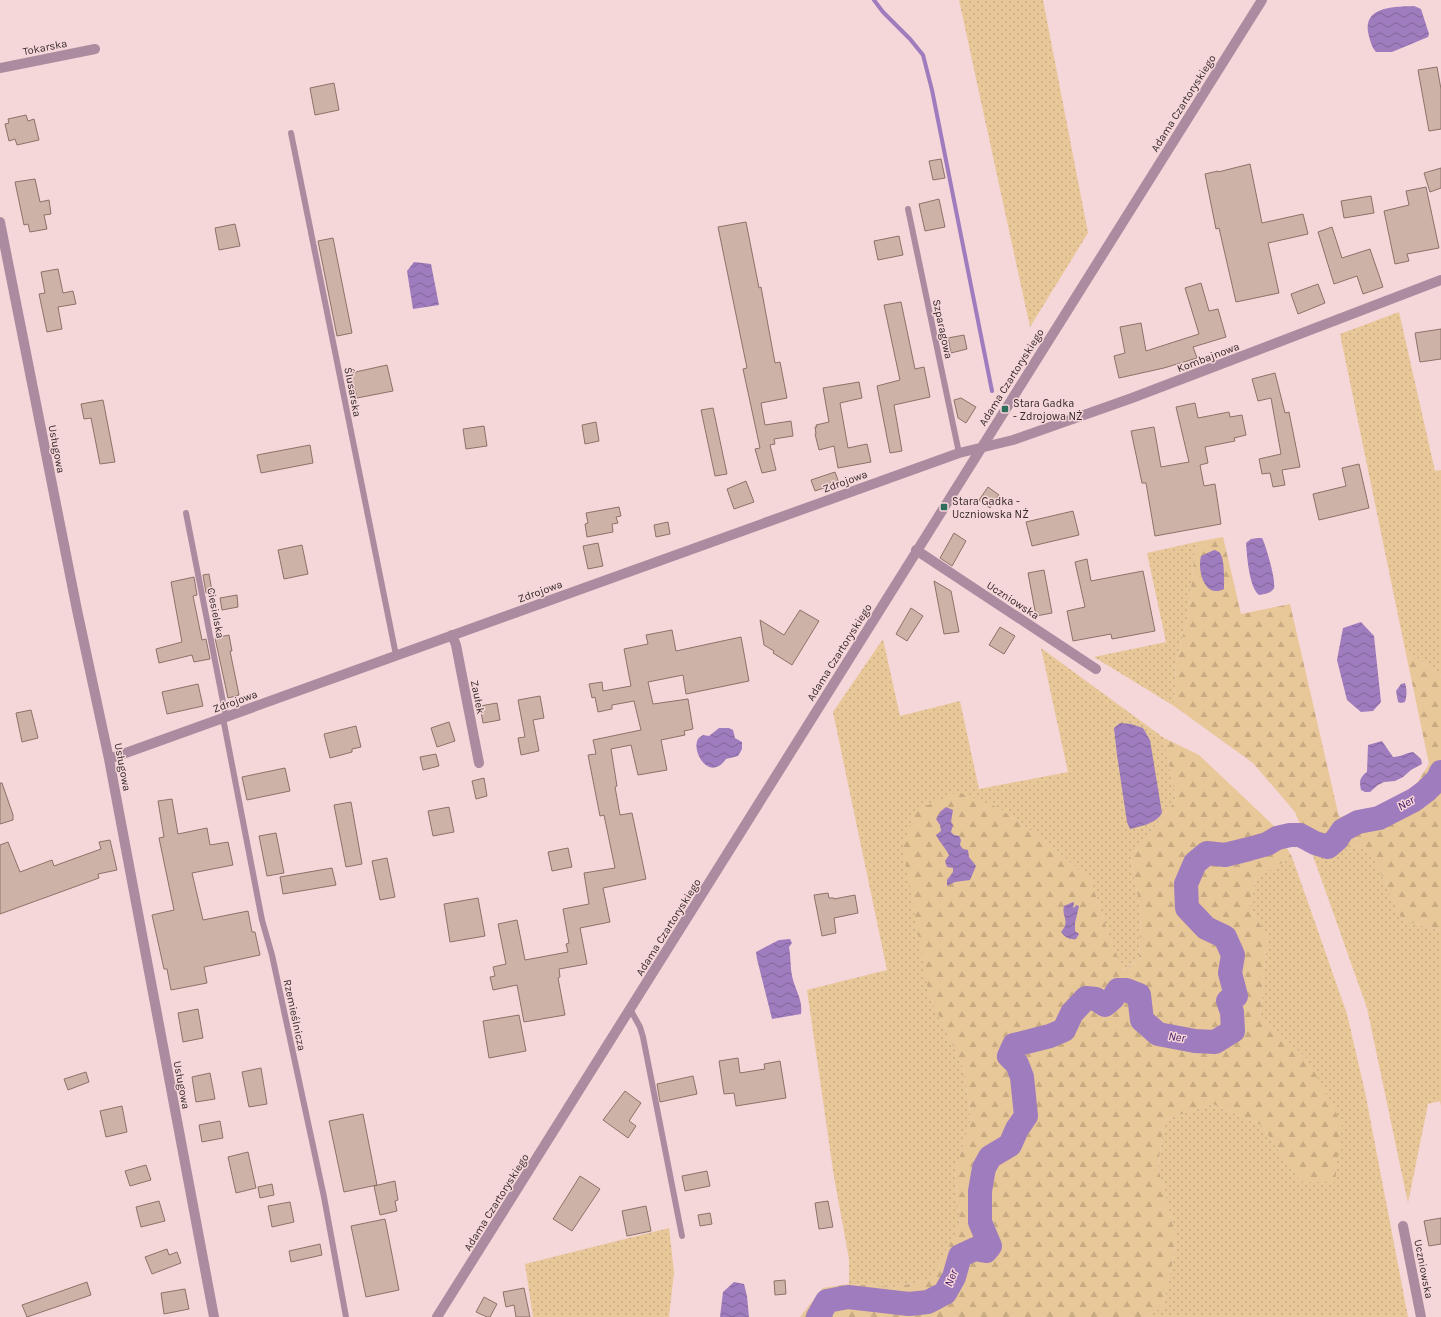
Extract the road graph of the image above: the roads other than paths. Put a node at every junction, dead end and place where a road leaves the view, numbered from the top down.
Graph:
1 (1262, 0) edge
2 (95, 49) dead end
3 (0, 68) edge
4 (291, 133) dead end
5 (908, 209) dead end
6 (0, 222) edge
7 (1441, 280) edge
8 (980, 449) junction
9 (959, 453) junction
10 (186, 513) dead end
11 (916, 550) junction
12 (452, 635) junction
13 (396, 656) junction
14 (1096, 669) dead end
15 (225, 718) junction
16 (109, 759) junction
17 (479, 763) dead end
18 (630, 1010) junction
19 (1403, 1226) dead end
20 (682, 1236) dead end
21 (214, 1317) edge
22 (346, 1317) edge
23 (437, 1317) edge
24 (1421, 1317) edge

1 - 8 street, Adama Czartoryskiego
2 - 3 street, Tokarska
4 - 13 lane, Ślusarska
5 - 9 lane, Szparagowa
6 - 16 street, Usługowa
7 - 8 street, Kombajnowa
8 - 9 street, Zdrojowa
8 - 11 street, Adama Czartoryskiego
9 - 12 street, Zdrojowa
10 - 15 lane, Ciesielska
11 - 14 street, Uczniowska
11 - 18 street, Adama Czartoryskiego
12 - 13 street, Zdrojowa
12 - 17 street, Zaułek
13 - 15 street, Zdrojowa
15 - 16 street, Zdrojowa
15 - 22 lane, Rzemieślnicza
16 - 21 street, Usługowa
18 - 20 lane
18 - 23 street, Adama Czartoryskiego
19 - 24 street, Uczniowska

